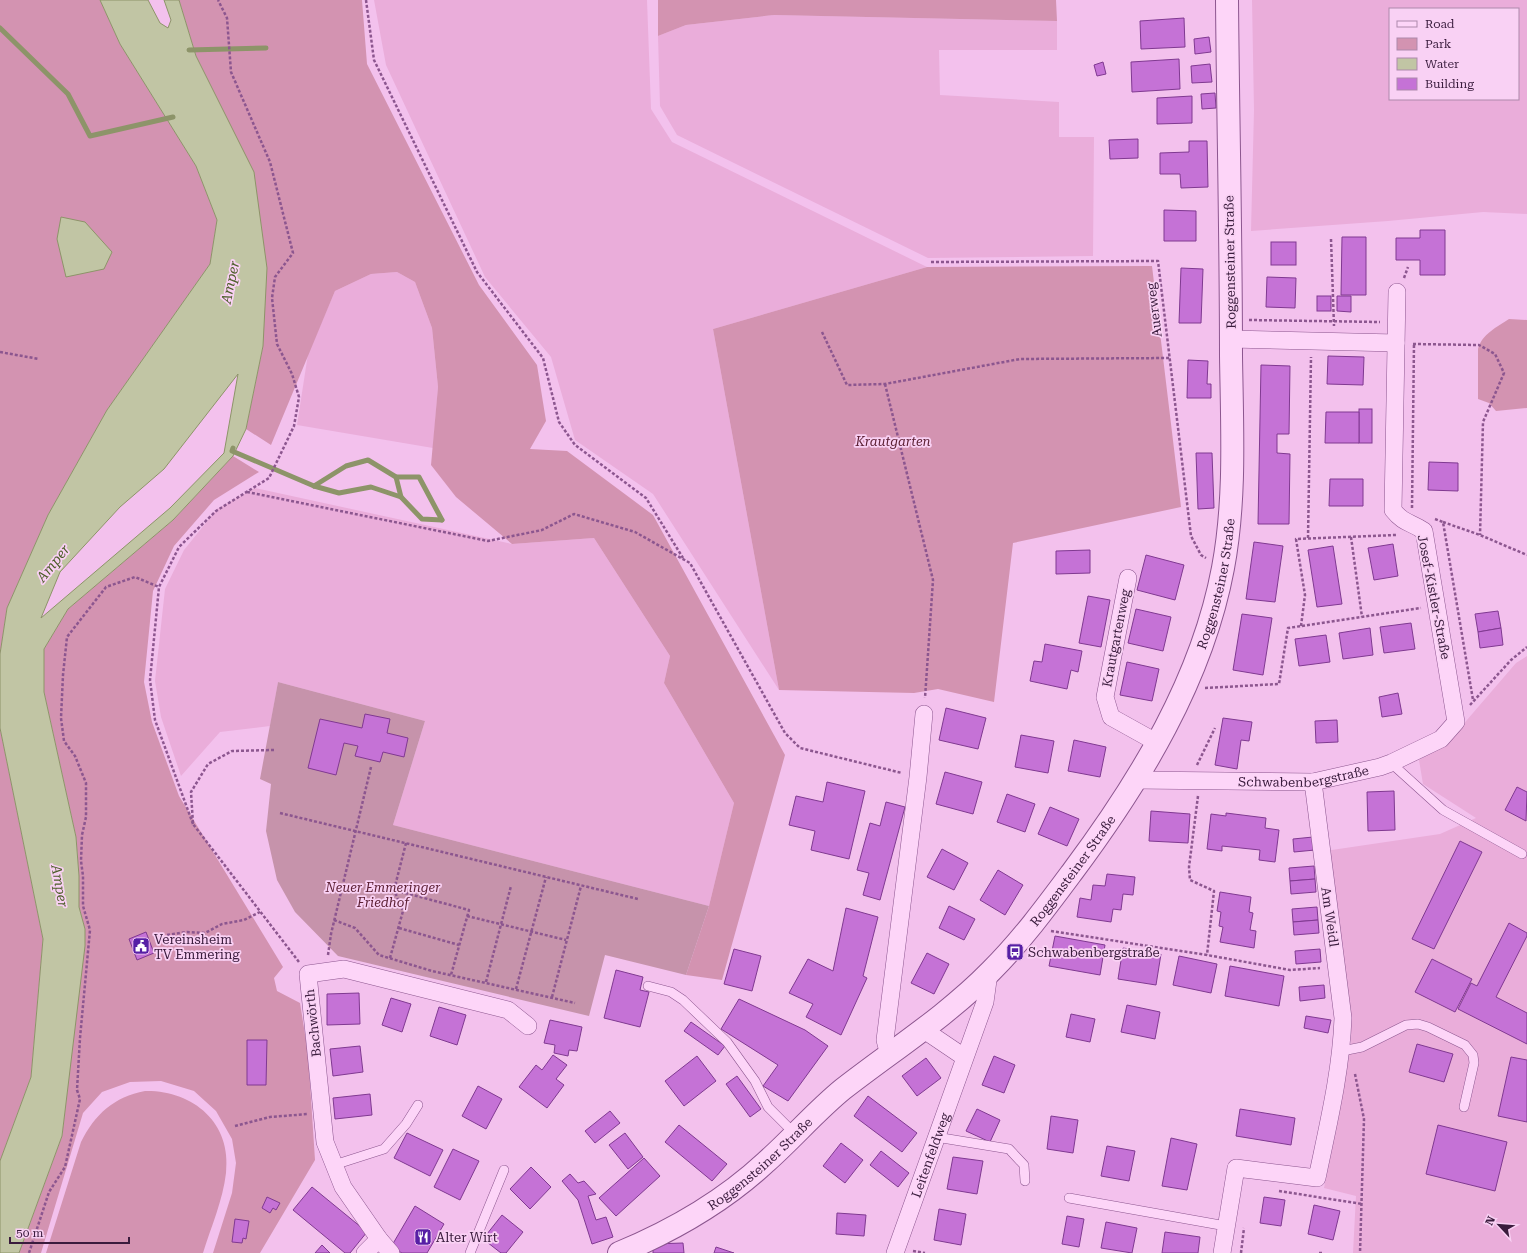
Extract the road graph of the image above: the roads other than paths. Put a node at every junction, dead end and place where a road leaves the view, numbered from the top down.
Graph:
1 (1227, 0) edge
2 (1397, 292) dead end
3 (1231, 339) junction
4 (1396, 343) junction
5 (1128, 578) dead end
6 (924, 714) road end
7 (1456, 722) joint
8 (1156, 742) junction
9 (1391, 763) junction
10 (1136, 780) junction
11 (1313, 782) junction
12 (1522, 854) dead end
13 (989, 973) junction
14 (648, 986) dead end
15 (528, 1026) dead end
16 (924, 1030) junction
17 (1342, 1051) junction
18 (890, 1055) junction
19 (964, 1057) junction
20 (418, 1105) dead end
21 (1464, 1107) dead end
22 (796, 1135) junction
23 (936, 1136) junction
24 (334, 1165) junction
25 (504, 1170) dead end
26 (1025, 1181) dead end
27 (1069, 1198) dead end
28 (1226, 1226) junction
29 (379, 1239) junction
30 (365, 1253) edge
31 (391, 1253) edge
32 (470, 1253) edge
33 (620, 1253) edge
34 (895, 1253) edge
35 (1222, 1253) edge

1 - 3 street, Roggensteiner Straße
2 - 4 street, Josef-Kistler-Straße
3 - 4 street
3 - 8 street, Roggensteiner Straße
4 - 7 street, Josef-Kistler-Straße
5 - 8 street, Krautgartenweg
6 - 18 street
7 - 9 street, Schwabenbergstraße
8 - 10 street, Roggensteiner Straße
9 - 11 street, Schwabenbergstraße
9 - 12 lane
10 - 11 street, Schwabenbergstraße
10 - 13 street, Roggensteiner Straße
11 - 17 street, Am Weidl
13 - 16 street, Roggensteiner Straße
13 - 19 street, Leitenfeldweg
14 - 22 lane
15 - 24 street, Bachwörth
16 - 18 street, Roggensteiner Straße
16 - 19 street
17 - 21 lane
17 - 28 street, Am Weidl
18 - 22 street, Roggensteiner Straße
19 - 23 street, Leitenfeldweg
20 - 24 lane
22 - 33 street, Roggensteiner Straße
23 - 26 lane
23 - 34 street, Leitenfeldweg
24 - 29 street, Bachwörth
25 - 32 lane
27 - 28 lane
28 - 35 street
29 - 30 street
29 - 31 street, Bachwörth

